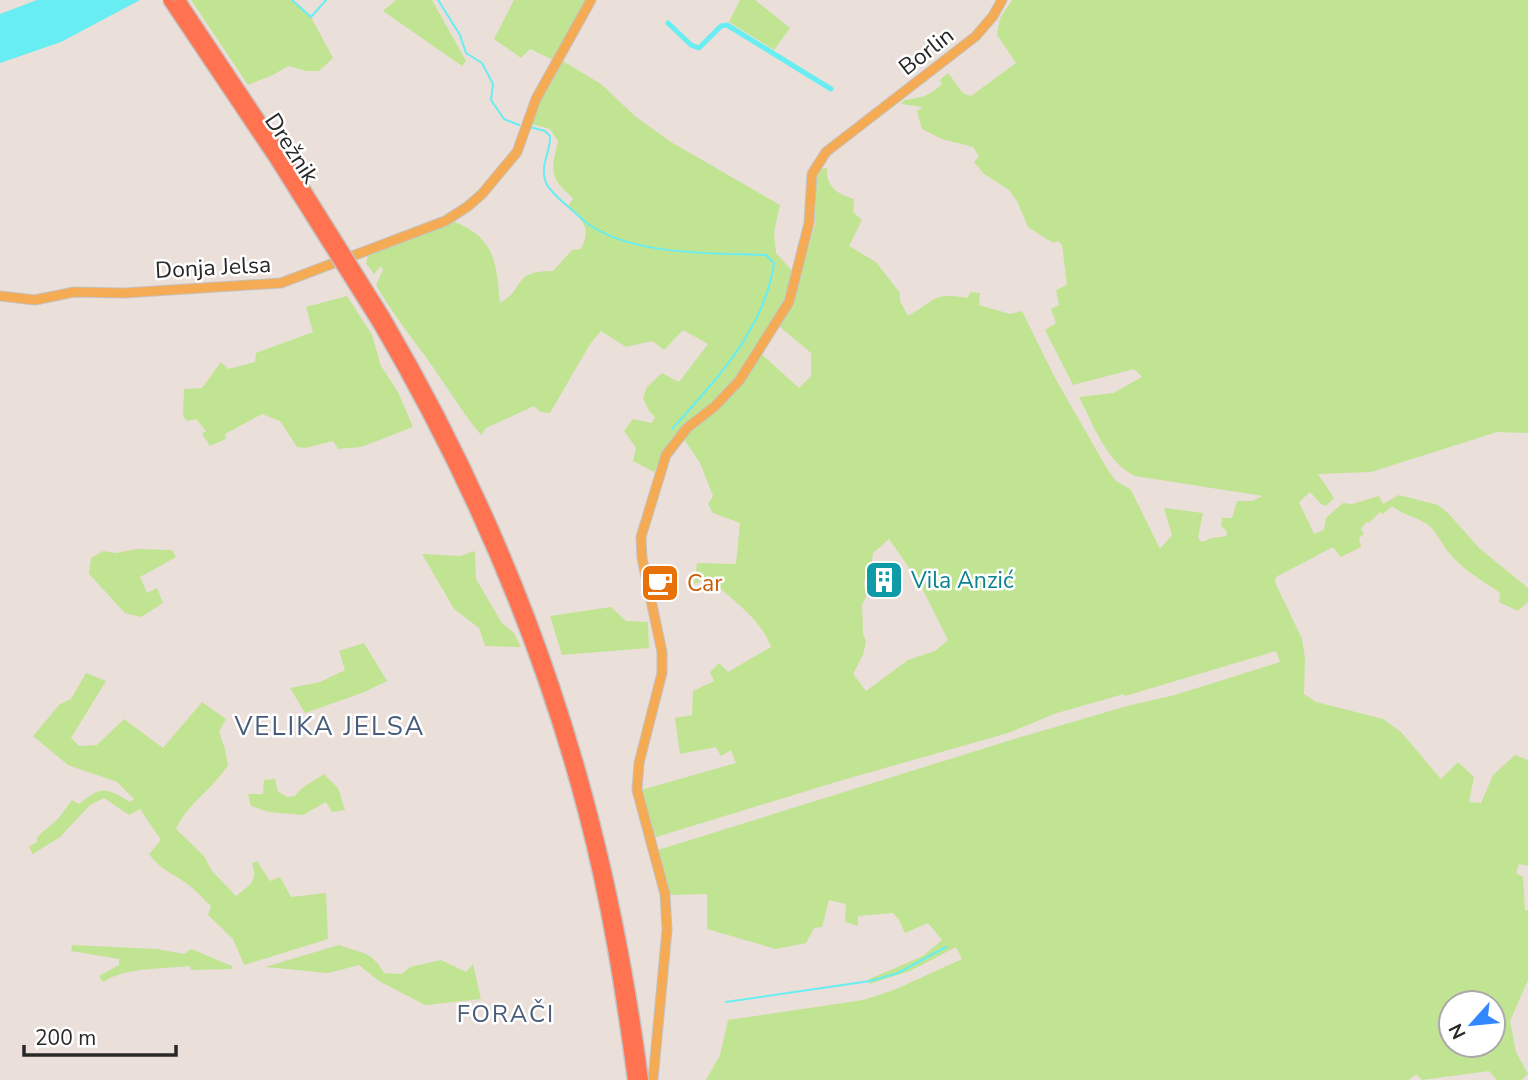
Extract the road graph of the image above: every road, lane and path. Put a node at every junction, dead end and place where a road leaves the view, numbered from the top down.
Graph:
1 (168, 0) edge
2 (180, 0) edge
3 (591, 0) edge
4 (1002, 0) edge
5 (0, 296) edge
6 (381, 319) junction
7 (628, 1006) junction
8 (633, 1080) edge
9 (643, 1080) edge
10 (653, 1080) edge

1 - 6 highway, Drežnik, bridge
2 - 6 highway, Drežnik, bridge
3 - 5 main road, Donja Jelsa
4 - 10 main road, Borlin
6 - 7 highway
7 - 8 highway
7 - 9 highway

